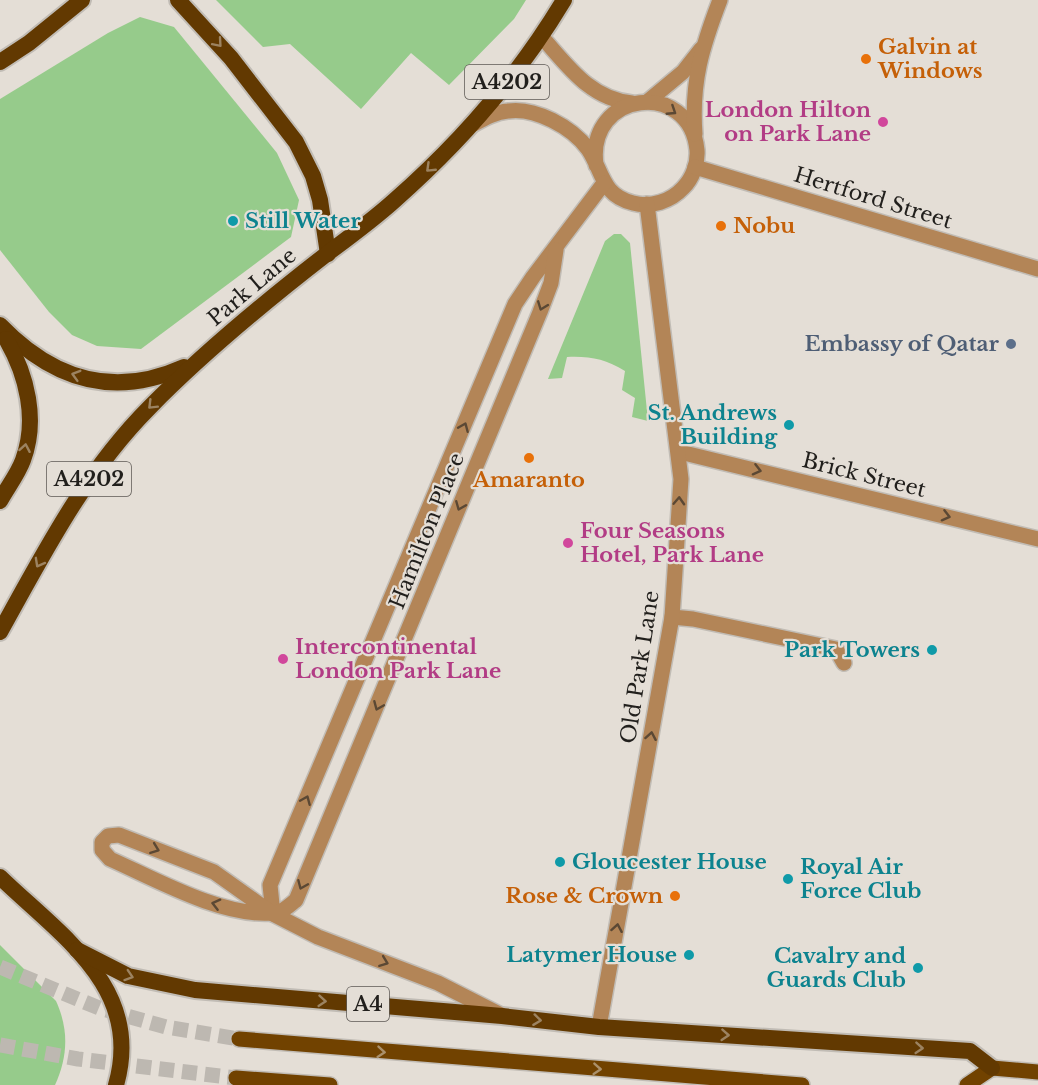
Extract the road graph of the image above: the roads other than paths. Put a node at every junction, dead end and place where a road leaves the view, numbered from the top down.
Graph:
1 (178, 0) edge
2 (564, 0) edge
3 (720, 0) edge
4 (82, 1) edge
5 (541, 36) junction
6 (701, 49) junction
7 (0, 62) edge
8 (640, 102) junction
9 (471, 126) junction
10 (696, 143) junction
11 (596, 165) junction
12 (695, 166) junction
13 (604, 183) junction
14 (647, 204) junction
15 (556, 250) junction
16 (328, 254) junction
17 (1038, 269) edge
18 (0, 326) edge
19 (210, 351) junction
20 (680, 452) junction
21 (0, 501) edge
22 (1038, 538) edge
23 (672, 617) junction
24 (0, 632) edge
25 (844, 663) dead end
26 (0, 877) edge
27 (273, 914) junction
28 (77, 950) junction
29 (502, 1016) junction
30 (599, 1027) junction
31 (239, 1040) tunnel mouth
32 (992, 1068) junction
33 (1038, 1071) edge
34 (236, 1077) tunnel mouth
35 (116, 1085) edge
36 (330, 1085) edge
37 (802, 1085) edge
38 (967, 1085) edge

1 -> 16 highway
2 - 5 highway, Park Lane / A4202
3 - 6 street
4 - 7 highway
5 - 8 street
5 - 9 highway, Park Lane / A4202
6 - 8 street
6 - 10 street
8 -> 10 street
8 - 11 street
9 - 11 street
9 -> 16 highway, Park Lane / A4202
10 - 12 street
11 - 13 street
12 - 14 street
12 - 17 street, Hertford Street
13 - 14 street
13 - 15 street, Hamilton Place
14 - 20 street, Old Park Lane
27 -> 15 street, Hamilton Place
15 -> 27 street, Hamilton Place
16 - 19 highway, Park Lane / A4202
19 -> 18 highway, A4202
21 -> 18 highway, A4202
19 -> 24 highway, Park Lane / A4202
20 -> 22 street, Brick Street
23 -> 20 street, Old Park Lane
23 - 25 street
30 -> 23 street, Old Park Lane
26 - 28 highway, A4
27 -> 27 street
27 -> 29 street
28 -> 29 highway, A4
28 - 35 highway, A4
29 -> 30 highway, A4
30 -> 32 highway, A4
31 -> 37 main road, A4
32 - 33 main road
32 - 38 main road
34 - 36 main road

